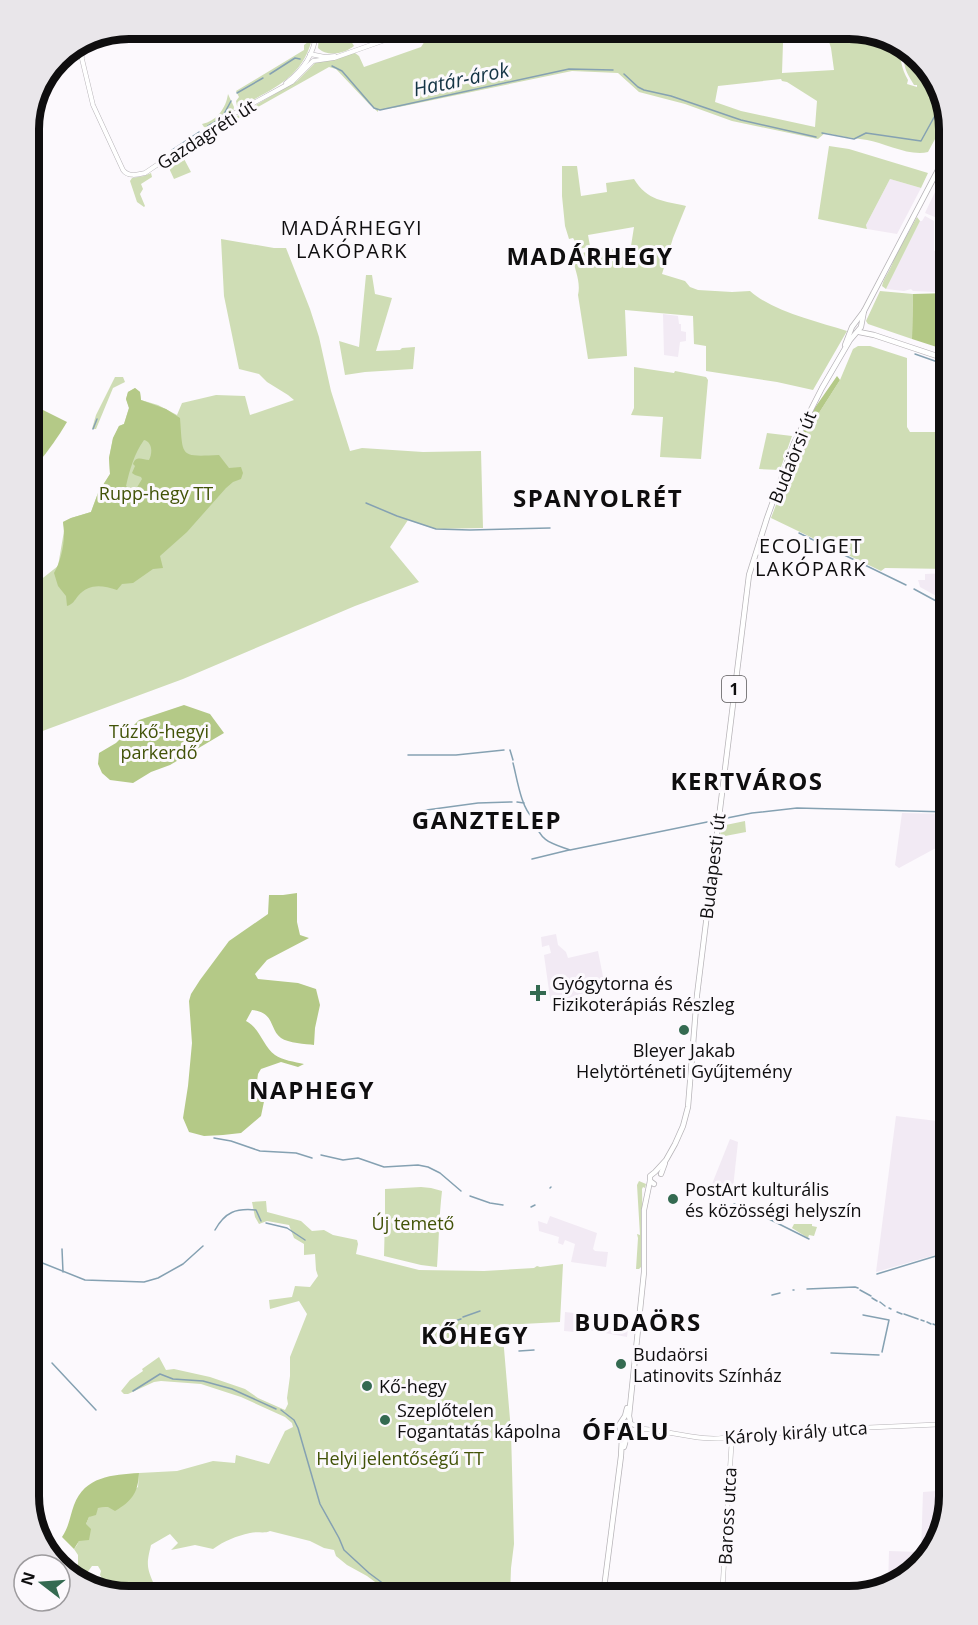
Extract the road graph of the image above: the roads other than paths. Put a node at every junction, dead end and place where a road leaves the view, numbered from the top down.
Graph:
1 (316, 39) edge
2 (317, 39) edge
3 (388, 39) edge
4 (316, 46) junction
5 (82, 53) edge
6 (313, 56) junction
7 (330, 56) junction
8 (339, 56) junction
9 (281, 87) junction
10 (939, 170) edge
11 (864, 311) junction
12 (862, 321) junction
13 (856, 330) junction
14 (874, 335) junction
15 (844, 351) junction
16 (939, 357) edge
17 (751, 568) joint
18 (659, 1177) junction
19 (652, 1183) junction
20 (632, 1377) junction
21 (622, 1421) junction
22 (939, 1424) edge
23 (630, 1427) junction
24 (621, 1430) junction
25 (732, 1437) junction
26 (621, 1456) junction
27 (604, 1586) edge
28 (723, 1586) edge

1 - 6 street
2 - 4 street
3 - 8 street
4 - 6 street
4 - 7 street
5 - 9 street, Gazdagréti út
6 - 7 street
6 - 8 street
6 - 9 street, Gazdagréti út
6 - 9 street, Gazdagréti út
7 - 8 street
10 - 11 main road, Budaörsi út / 1
11 - 12 main road, Budaörsi út / 1
11 - 13 main road, Budaörsi út / 1
12 - 13 main road, Budaörsi út / 1
12 - 14 main road
13 - 14 main road
13 - 15 main road, Budaörsi út / 1
14 - 15 main road
14 - 16 main road
15 - 17 main road, Budaörsi út / 1
17 - 18 main road, Budapesti út / 1
18 - 19 main road
18 - 19 main road, 1
19 - 20 main road, 1
20 - 21 main road, 1
20 - 23 main road, 1
21 - 23 main road
21 - 24 main road, 1
22 - 25 street, Károly király utca
23 - 24 main road
23 - 25 street, Károly király utca
23 - 26 main road, 1
24 - 26 main road, 1
25 - 28 street, Baross utca
26 - 27 main road, 1

